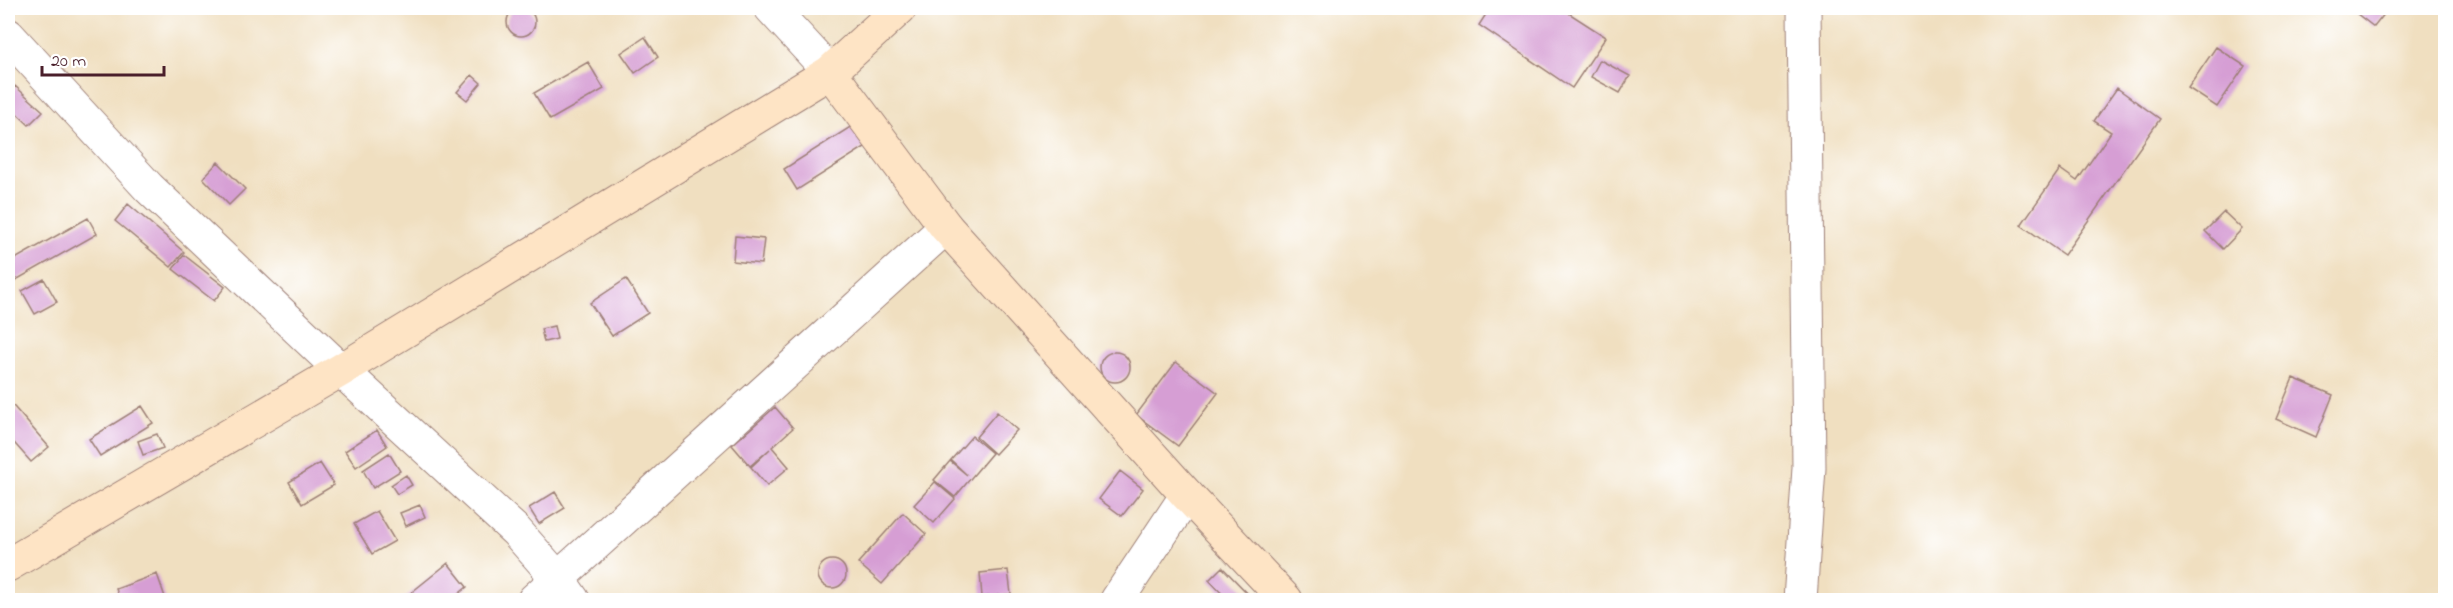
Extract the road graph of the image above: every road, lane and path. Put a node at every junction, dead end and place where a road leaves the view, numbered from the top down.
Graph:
1 (771, 8) edge
2 (900, 8) edge
3 (1804, 8) edge
4 (8, 35) edge
5 (830, 72) junction
6 (946, 227) junction
7 (341, 370) junction
8 (1187, 495) junction
9 (8, 565) edge
10 (566, 590) edge
11 (534, 600) edge
12 (1117, 600) edge
13 (1286, 600) edge
14 (1800, 600) edge

1 - 5 street
2 - 5 main road
3 - 14 street
4 - 7 street
5 - 6 main road
5 - 7 main road
6 - 8 main road
6 - 10 street
7 - 9 main road
7 - 10 street
8 - 12 street
8 - 13 main road
10 - 11 street

